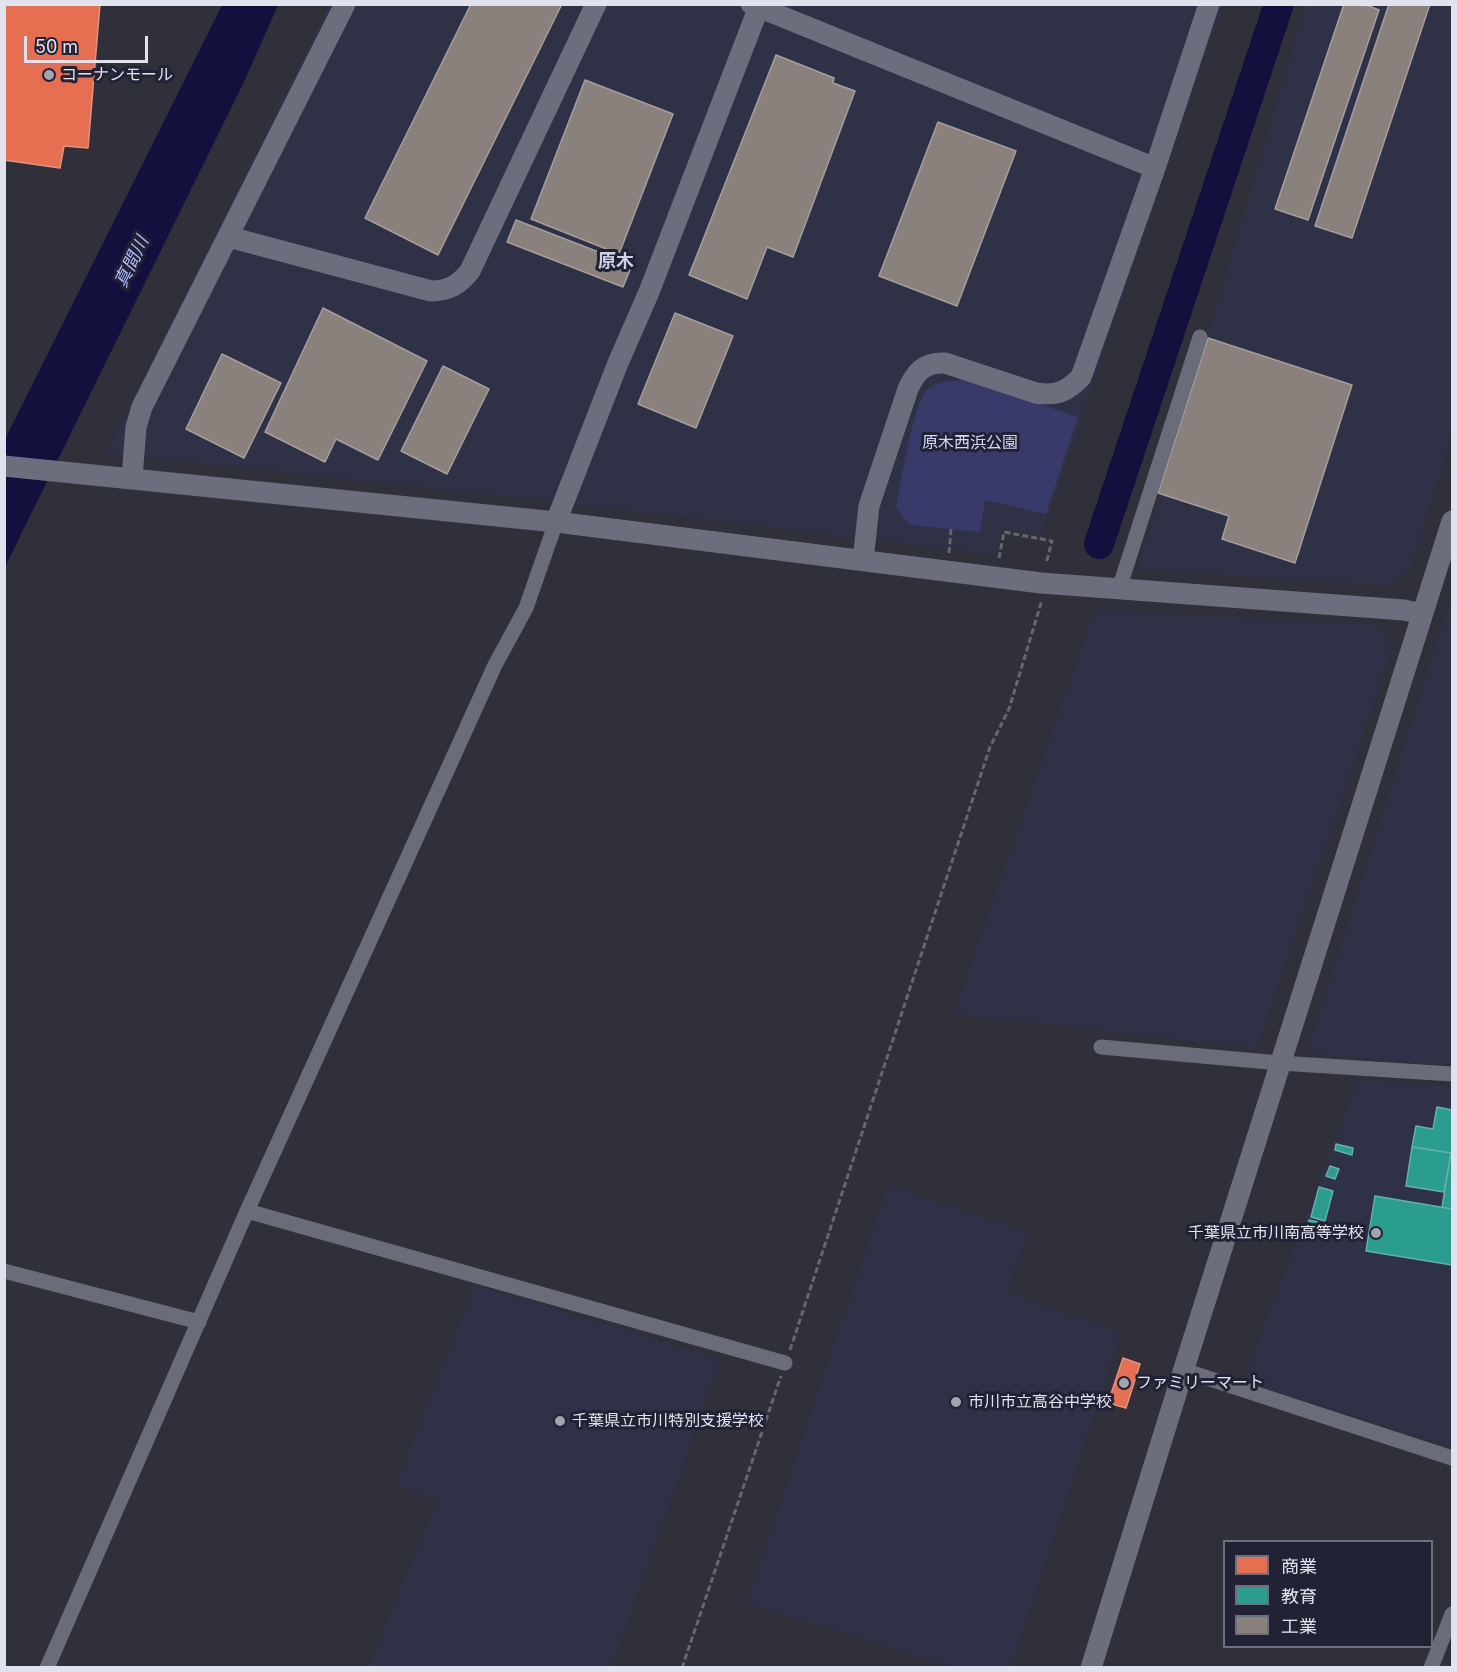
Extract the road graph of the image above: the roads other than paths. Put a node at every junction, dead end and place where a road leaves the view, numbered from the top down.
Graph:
1 (345, 4) edge
2 (596, 4) edge
3 (1209, 4) edge
4 (756, 6) edge
5 (1155, 168) junction
6 (229, 237) junction
7 (1200, 337) dead end
8 (4, 466) edge
9 (132, 478) junction
10 (1452, 520) edge
11 (556, 522) junction
12 (862, 560) junction
13 (1119, 589) junction
14 (1422, 614) junction
15 (1101, 1047) dead end
16 (1281, 1063) junction
17 (1452, 1074) edge
18 (247, 1211) junction
19 (4, 1271) edge
20 (200, 1322) junction
21 (785, 1363) road end
22 (1183, 1370) junction
23 (1452, 1458) edge
24 (1452, 1614) edge
25 (46, 1668) edge
26 (1091, 1668) edge
27 (1431, 1668) edge

1 - 6 street
2 - 6 street
3 - 5 street
4 - 5 street
4 - 11 street
5 - 12 street
6 - 9 street
7 - 13 street
8 - 9 street
9 - 11 street
10 - 14 street
11 - 12 street
11 - 18 street
12 - 13 street
13 - 14 street
14 - 16 street
15 - 16 street
16 - 17 street
16 - 22 street
18 - 20 street
18 - 21 street
19 - 20 street
20 - 25 street
22 - 23 street
22 - 26 street
24 - 27 street

